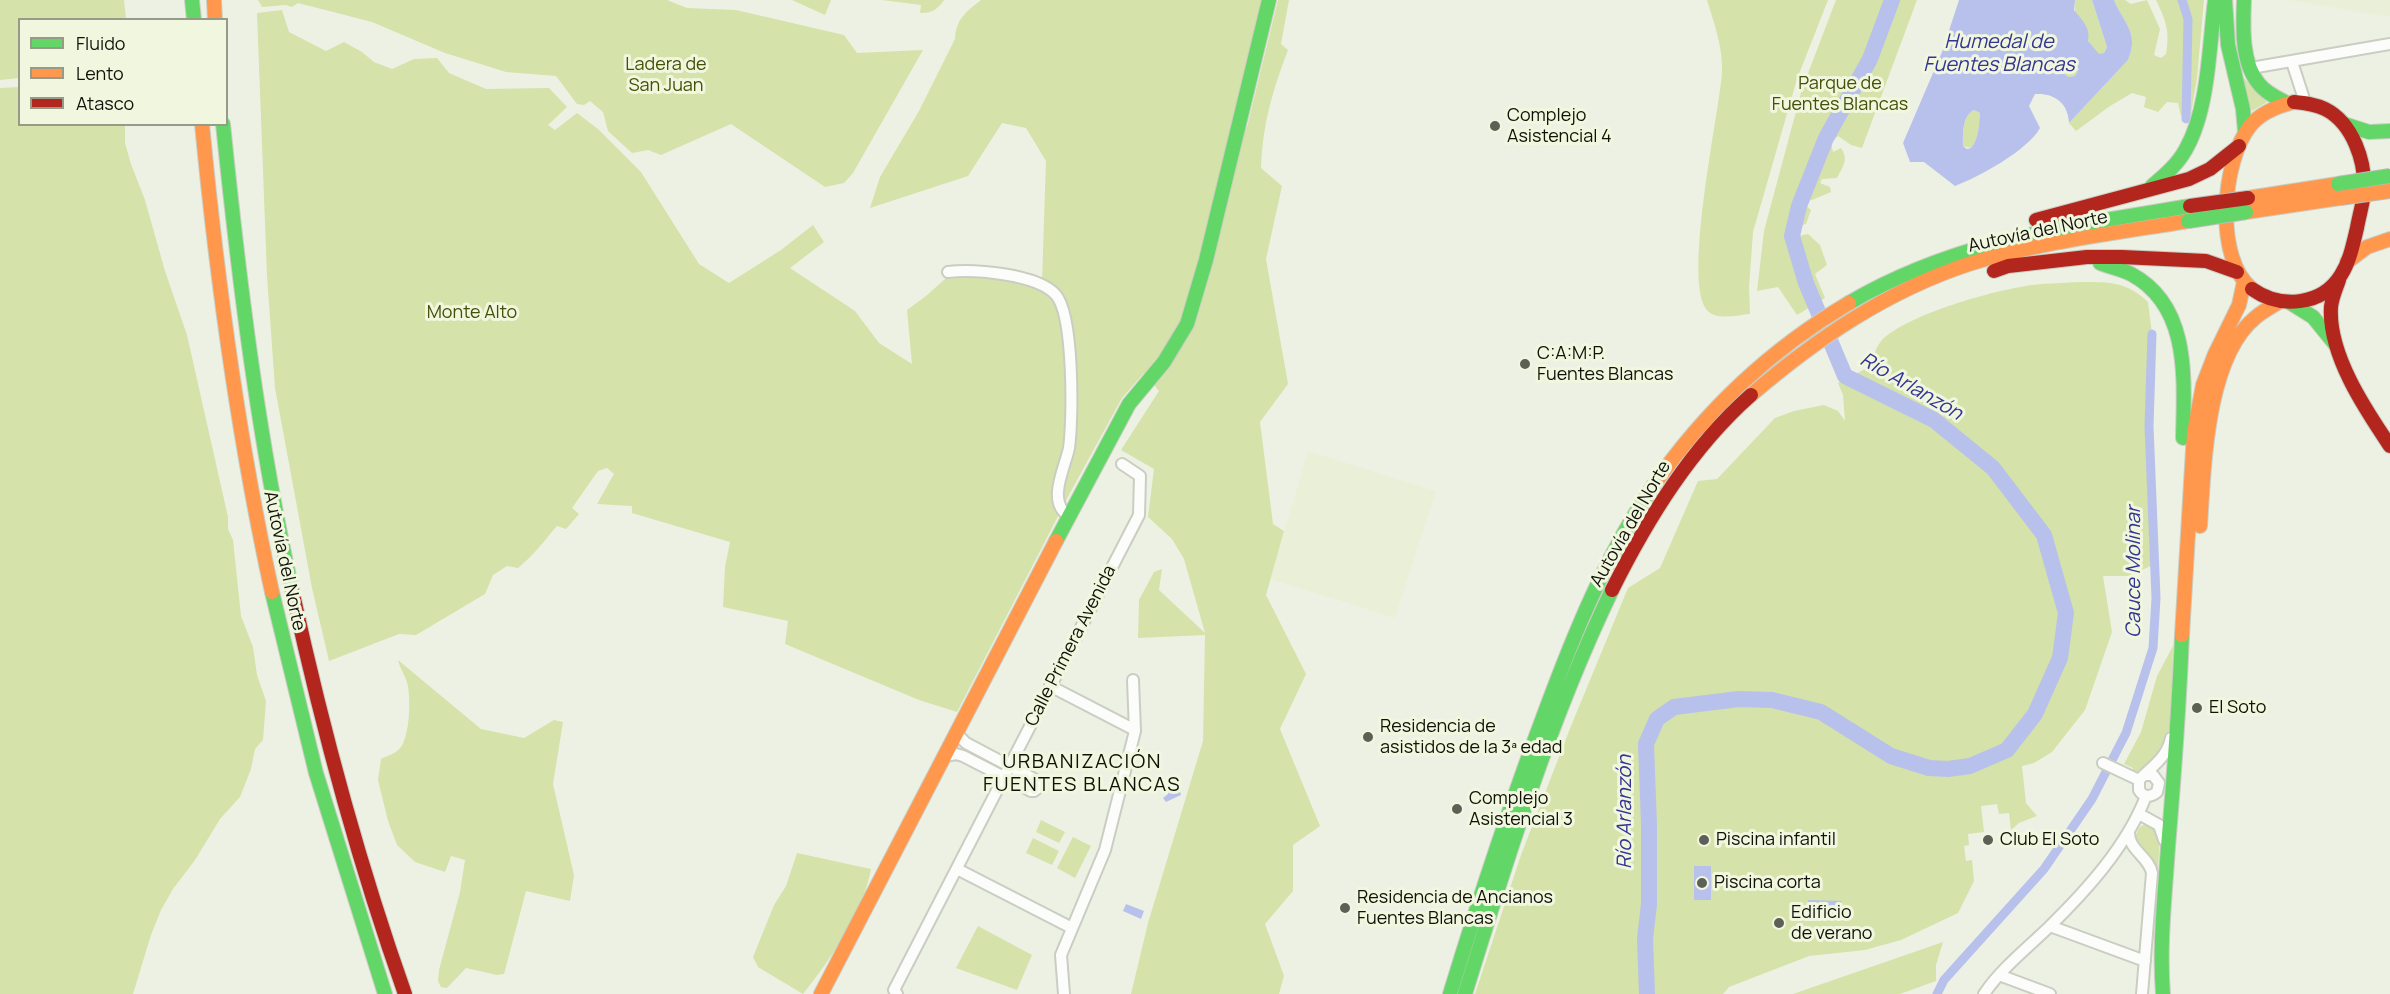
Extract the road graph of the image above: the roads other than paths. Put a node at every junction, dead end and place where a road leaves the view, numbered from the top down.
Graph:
1 (192, 0) edge
2 (214, 0) edge
3 (1269, 0) edge
4 (2215, 0) edge
5 (2225, 0) edge
6 (2244, 0) edge
7 (194, 18) edge
8 (215, 18) edge
9 (2390, 44) edge
10 (2292, 62) junction
11 (2251, 68) junction
12 (2305, 102) junction
13 (2287, 103) junction
14 (2344, 124) junction
15 (202, 126) edge
16 (223, 126) edge
17 (2390, 131) edge
18 (2246, 132) junction
19 (2239, 146) junction
20 (2390, 176) edge
21 (2390, 191) edge
22 (2134, 195) junction
23 (2390, 239) edge
24 (2068, 260) junction
25 (2347, 262) junction
26 (948, 272) dead end
27 (2240, 277) junction
28 (2340, 277) junction
29 (1866, 290) junction
30 (2284, 302) junction
31 (1877, 310) junction
32 (2336, 345) junction
33 (2390, 446) edge
34 (1122, 464) dead end
35 (1069, 516) junction
36 (2185, 547) junction
37 (2180, 676) junction
38 (1133, 680) dead end
39 (1050, 686) junction
40 (1135, 730) junction
41 (2185, 730) junction
42 (956, 733) junction
43 (945, 756) junction
44 (2103, 763) dead end
45 (1009, 767) junction
46 (1004, 777) junction
47 (2143, 777) junction
48 (2172, 790) junction
49 (2150, 795) junction
50 (2139, 814) junction
51 (2126, 840) junction
52 (957, 869) junction
53 (2050, 926) junction
54 (1072, 928) junction
55 (2145, 961) junction
56 (1999, 975) junction
57 (895, 993) edge
58 (385, 994) edge
59 (405, 994) edge
60 (821, 994) edge
61 (1064, 994) edge
62 (1450, 994) edge
63 (1465, 994) edge
64 (1983, 994) edge
65 (2050, 994) edge
66 (2142, 994) edge
67 (2156, 994) edge
68 (2163, 994) edge

1 - 7 main road
2 - 8 main road
3 - 35 main road
4 - 22 main road
5 - 18 main road
6 - 11 main road
9 - 10 street
10 - 11 street
10 - 12 street
11 - 13 main road
12 - 13 main road
12 - 14 main road
13 - 18 main road
14 - 17 main road
14 - 25 main road
15 - 58 main road, Autovía del Norte
16 - 59 main road, Autovía del Norte
18 - 19 main road
19 - 22 main road
19 - 27 main road
20 - 29 main road, bridge
21 - 31 main road, Autovía del Norte, bridge
22 - 29 main road
23 - 25 main road
24 - 27 main road
24 - 31 main road
24 - 36 main road
25 - 28 main road
26 - 35 street
27 - 30 main road
27 - 36 main road
28 - 30 main road
28 - 32 main road
29 - 62 main road, Autovía del Norte
30 - 32 main road
30 - 41 main road
31 - 63 main road, Autovía del Norte
32 - 33 main road
34 - 39 street, Calle Primera Avenida
35 - 42 main road
36 - 37 main road
37 - 47 street
37 - 48 main road
38 - 40 street
39 - 40 street
39 - 45 street, Calle Primera Avenida
40 - 54 street
41 - 48 street
41 - 68 main road
42 - 43 main road
42 - 45 street
43 - 46 street
43 - 60 main road
44 - 47 street
45 - 46 street, Calle Primera Avenida
45 - 46 street
46 - 52 street, Calle Primera Avenida
47 - 49 street
47 - 49 street
48 - 49 street
48 - 68 main road
49 - 50 street
50 - 51 street
50 - 67 street
51 - 53 street
51 - 55 street
52 - 54 street
52 - 57 street, Calle Primera Avenida
53 - 55 street
53 - 56 street
54 - 61 street
55 - 66 street
56 - 64 street
56 - 65 street

